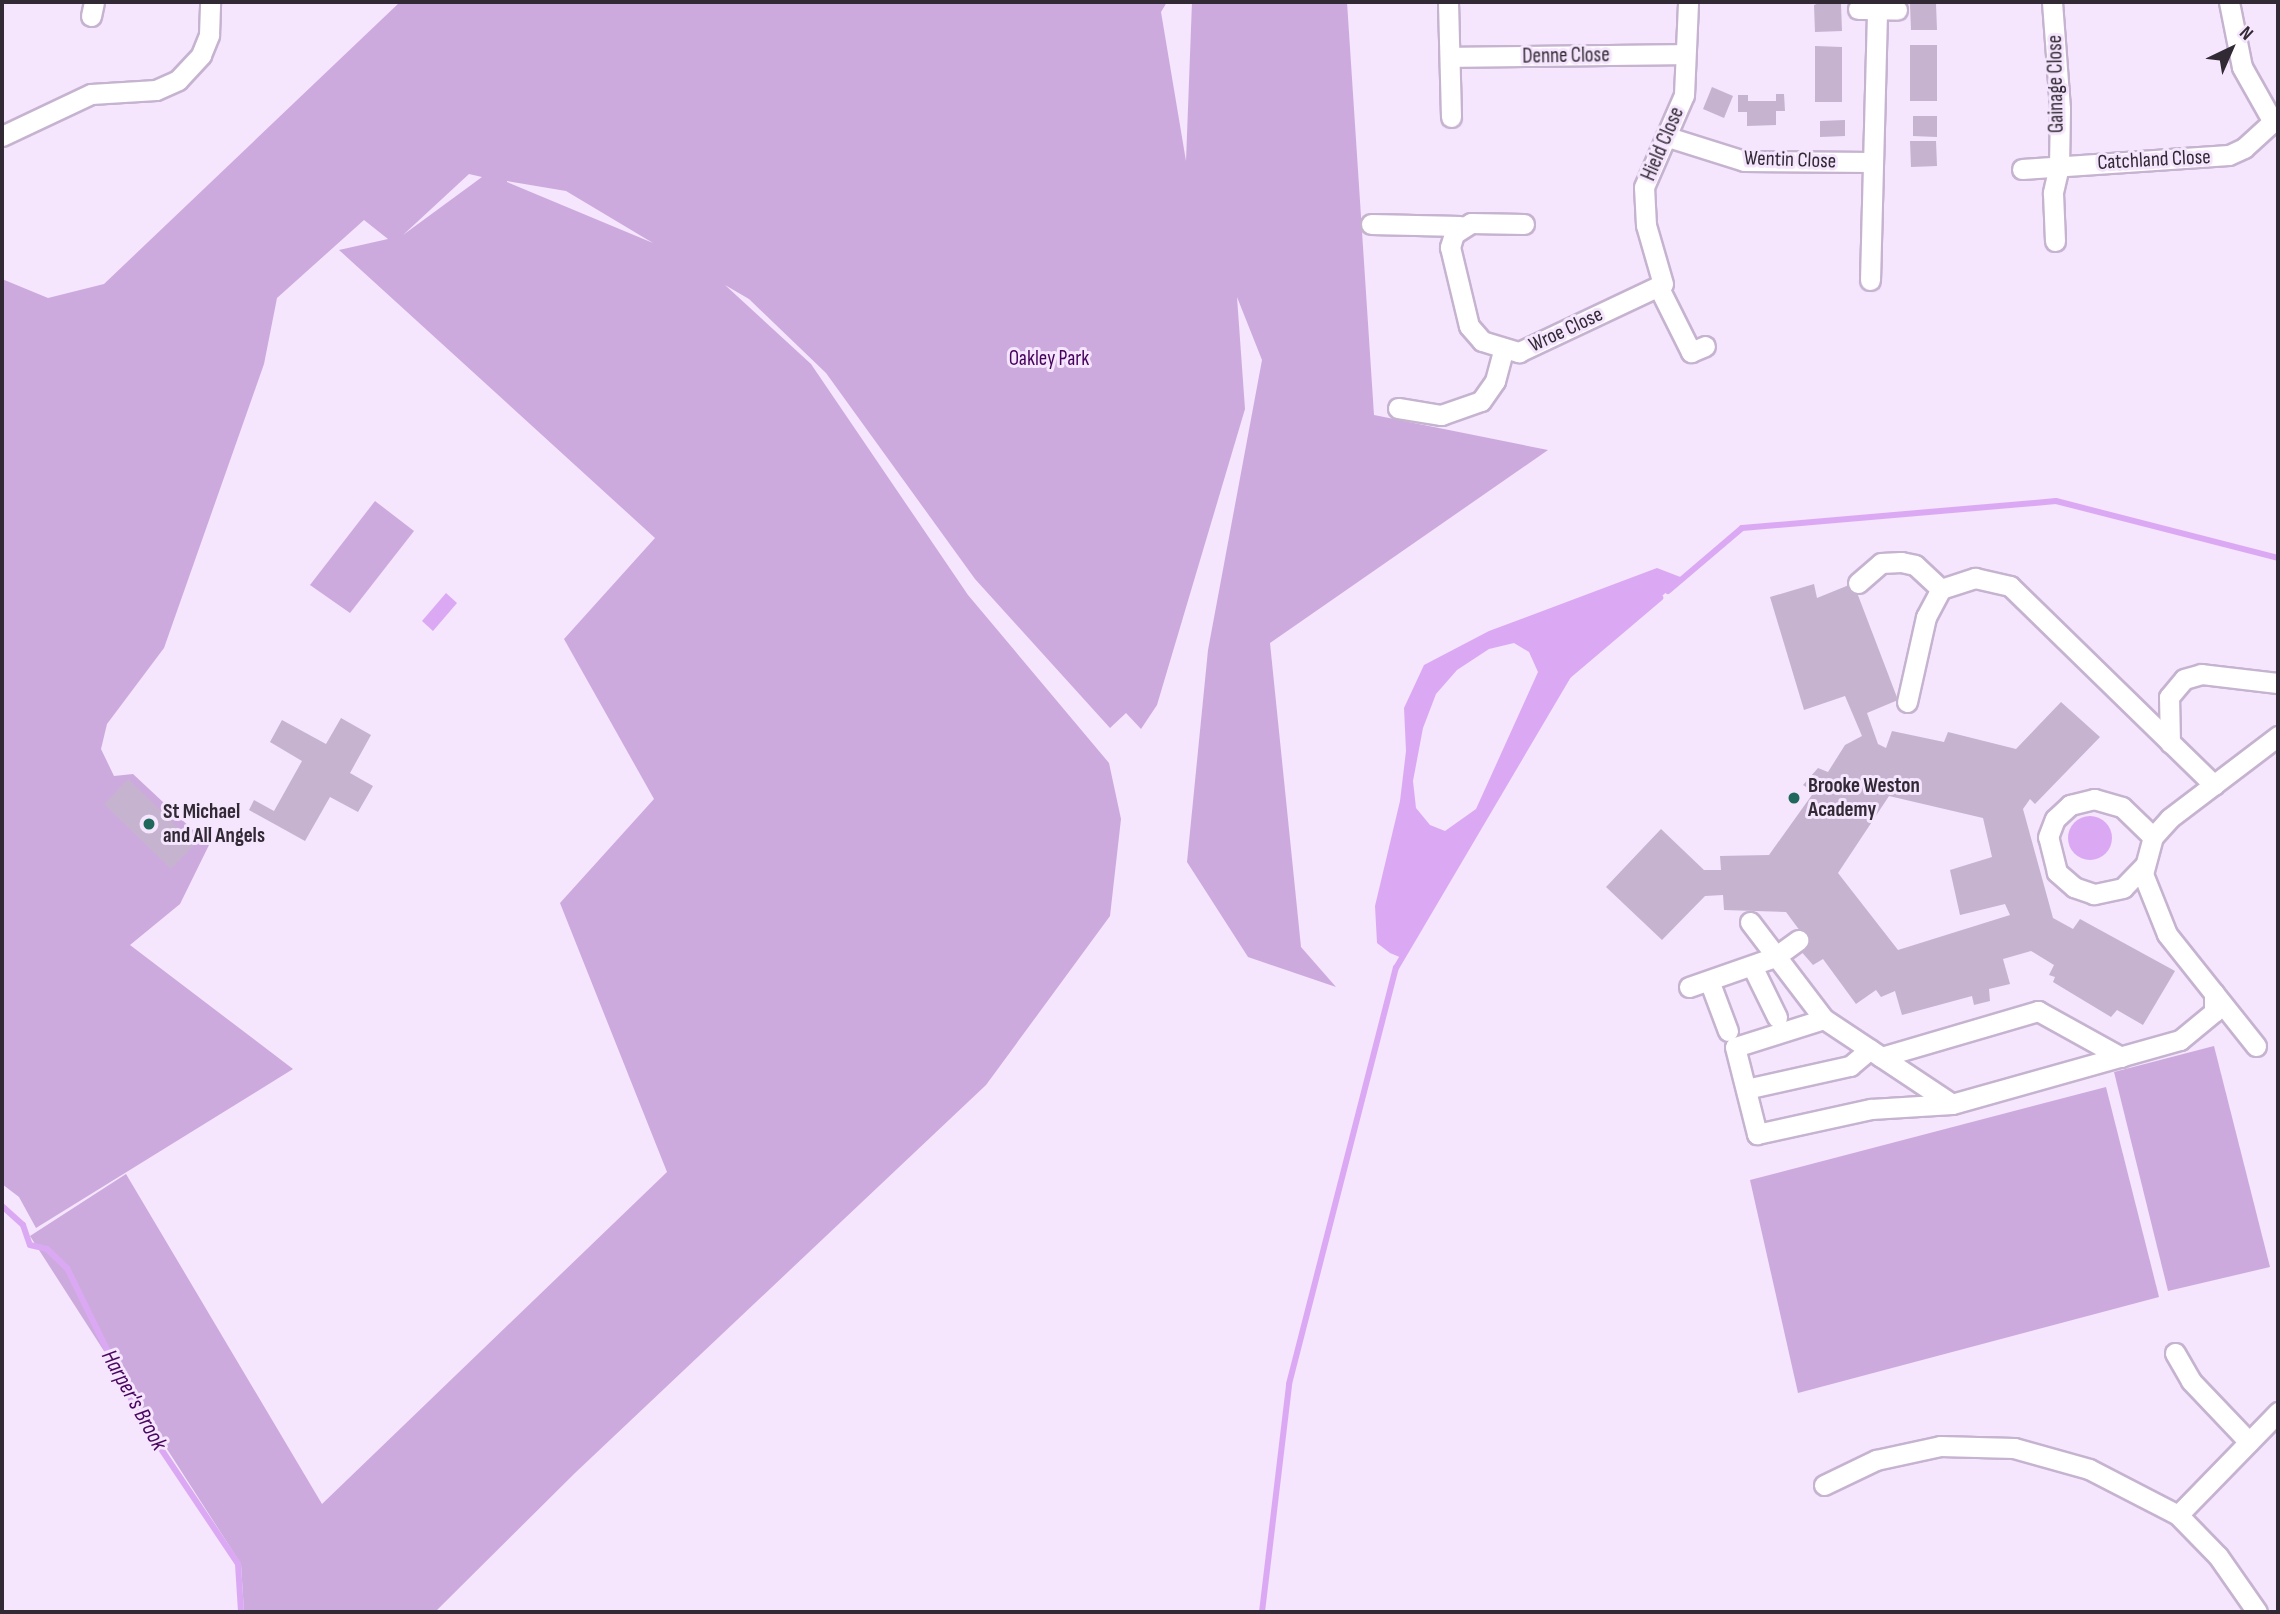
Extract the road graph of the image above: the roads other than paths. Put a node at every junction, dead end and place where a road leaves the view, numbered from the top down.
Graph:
1 (210, 2) edge
2 (1448, 2) edge
3 (1688, 2) edge
4 (2052, 2) edge
5 (2229, 2) edge
6 (1878, 9) dead end
7 (1683, 54) junction
8 (1450, 58) junction
9 (1451, 117) dead end
10 (2276, 120) edge
11 (2, 136) edge
12 (1668, 136) junction
13 (1873, 162) junction
14 (2059, 166) junction
15 (2022, 169) dead end
16 (1371, 224) dead end
17 (1524, 224) dead end
18 (1460, 226) junction
19 (2055, 241) dead end
20 (1870, 280) dead end
21 (1660, 285) junction
22 (1705, 346) dead end
23 (1504, 348) junction
24 (1398, 408) dead end
25 (1857, 583) dead end
26 (1941, 589) junction
27 (2278, 683) edge
28 (1907, 702) dead end
29 (2278, 736) edge
30 (2170, 743) junction
31 (2214, 785) junction
32 (2153, 837) junction
33 (2144, 866) junction
34 (1750, 922) dead end
35 (1798, 940) dead end
36 (1775, 957) junction
37 (1752, 966) junction
38 (1710, 983) junction
39 (1689, 987) dead end
40 (2214, 993) junction
41 (1777, 1017) dead end
42 (1824, 1019) junction
43 (1728, 1031) dead end
44 (2256, 1046) dead end
45 (1876, 1053) junction
46 (2121, 1056) junction
47 (1745, 1089) junction
48 (1952, 1104) junction
49 (2175, 1353) dead end
50 (2278, 1412) edge
51 (2249, 1442) junction
52 (1824, 1485) dead end
53 (2178, 1515) junction
54 (2258, 1612) edge

1 - 11 street
2 - 8 street
3 - 7 street, Hield Close
4 - 14 street, Gainage Close
5 - 10 street
6 - 13 street
7 - 8 street, Denne Close
7 - 12 street, Hield Close
8 - 9 street
10 - 14 street, Catchland Close
12 - 13 street, Wentin Close
12 - 21 street, Hield Close
13 - 20 street
14 - 15 street, Catchland Close
14 - 19 street, Gainage Close
16 - 18 street
17 - 18 street
18 - 23 street, Wroe Close
21 - 22 street, Hield Close
21 - 23 street, Wroe Close
23 - 24 street
25 - 26 street
26 - 28 street
26 - 30 street
27 - 30 street
29 - 31 street
30 - 31 street
31 - 32 street
32 - 33 street
32 - 33 street
33 - 40 street
34 - 36 street
35 - 36 street
36 - 37 street
36 - 42 street
37 - 38 street
37 - 41 street
38 - 39 street
38 - 43 street
40 - 44 street
40 - 46 street
42 - 45 street
42 - 47 street
45 - 46 street
45 - 47 street
45 - 48 street
46 - 48 street
47 - 48 street
49 - 51 street
50 - 51 street
51 - 53 street
52 - 53 street
53 - 54 street

